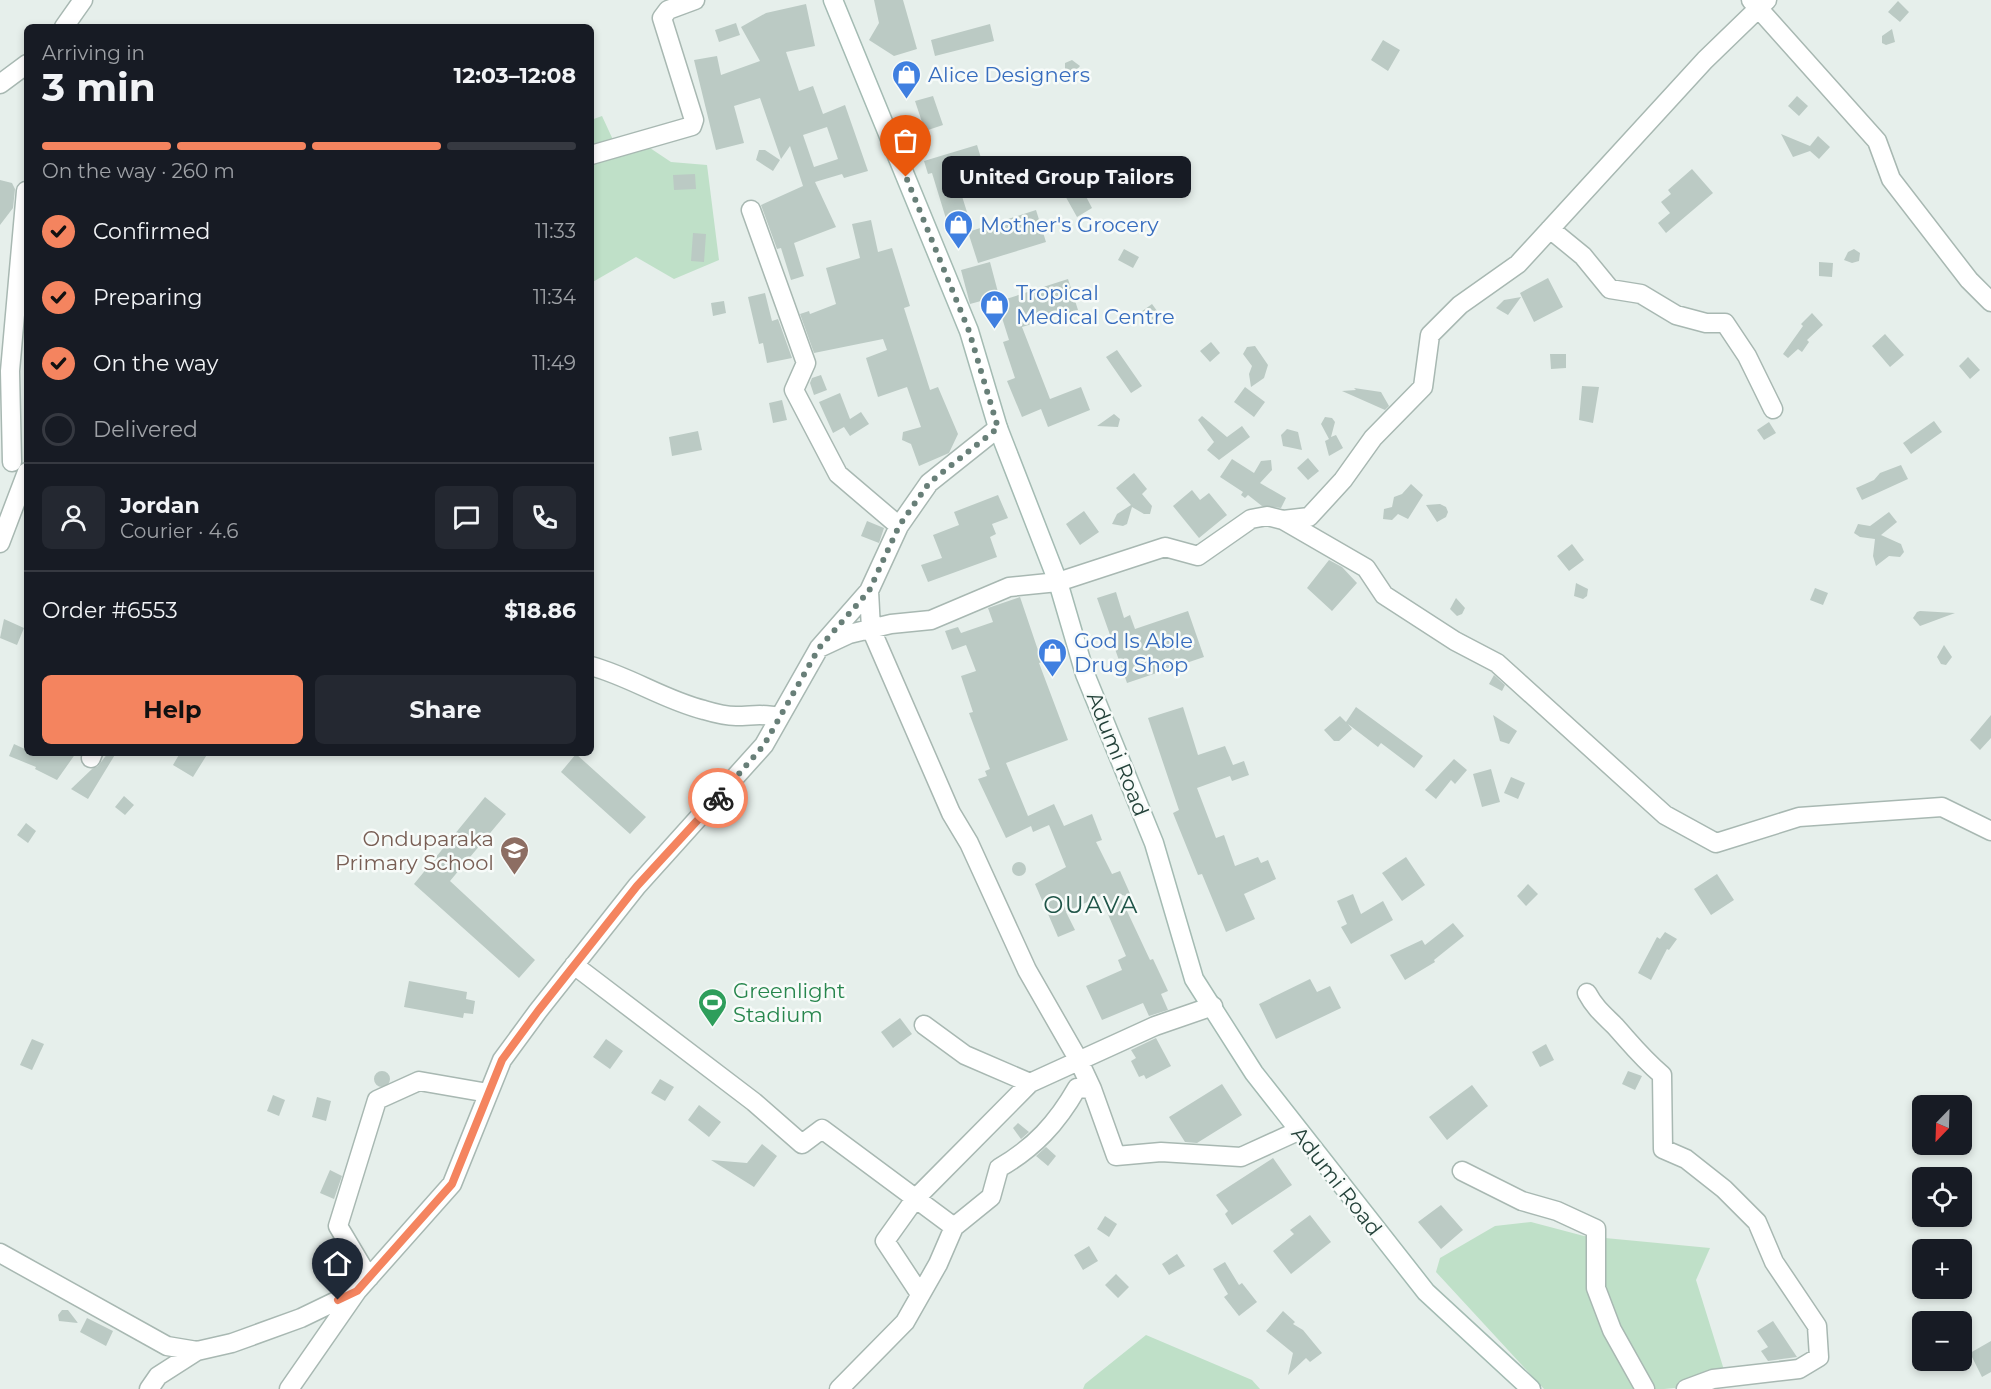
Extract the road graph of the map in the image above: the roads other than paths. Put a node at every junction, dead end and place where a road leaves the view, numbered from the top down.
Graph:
1 (83, 0) edge
2 (695, 0) edge
3 (833, 0) edge
4 (1759, 3) edge
5 (66, 24) edge
6 (24, 66) edge
7 (0, 84) edge
8 (594, 154) edge
9 (752, 210) dead end
10 (24, 214) edge
11 (1550, 229) junction
12 (1991, 302) edge
13 (1773, 409) dead end
14 (998, 428) junction
15 (16, 466) edge
16 (1283, 520) junction
17 (899, 526) junction
18 (0, 543) edge
19 (1058, 582) junction
20 (869, 591) junction
21 (871, 629) junction
22 (819, 648) junction
23 (594, 667) edge
24 (778, 717) junction
25 (1991, 831) edge
26 (574, 965) junction
27 (1587, 993) dead end
28 (1213, 1006) junction
29 (924, 1025) dead end
30 (1078, 1059) junction
31 (1030, 1083) junction
32 (1092, 1089) junction
33 (488, 1094) junction
34 (1298, 1131) junction
35 (1462, 1171) dead end
36 (915, 1198) junction
37 (954, 1227) junction
38 (0, 1253) edge
39 (363, 1284) junction
40 (920, 1294) junction
41 (197, 1351) junction
42 (1522, 1386) edge
43 (149, 1389) edge
44 (289, 1389) edge
45 (838, 1389) edge
46 (1645, 1389) edge
47 (1686, 1389) edge

1 - 5 street
2 - 8 street
3 - 14 street, Adumi Road
4 - 11 street
4 - 12 street
6 - 7 street
9 - 17 street
10 - 15 street
11 - 13 street
11 - 16 street
14 - 17 street
14 - 19 street, Adumi Road
15 - 18 street
16 - 19 street
16 - 25 street
17 - 20 street
19 - 21 street
19 - 28 street, Adumi Road
20 - 21 street
20 - 22 street
21 - 22 street
21 - 30 street
22 - 24 street
23 - 24 street
24 - 26 street
26 - 33 street
26 - 36 street
27 - 47 street
28 - 30 street
28 - 34 street, Adumi Road
29 - 31 street
30 - 31 street
30 - 32 street
31 - 36 street
32 - 34 street
32 - 37 street
33 - 39 street
33 - 39 street
34 - 42 street, Adumi Road
35 - 46 street
36 - 37 street
36 - 40 street
37 - 40 street
38 - 41 street
39 - 41 street
39 - 44 street
40 - 45 street
41 - 43 street

